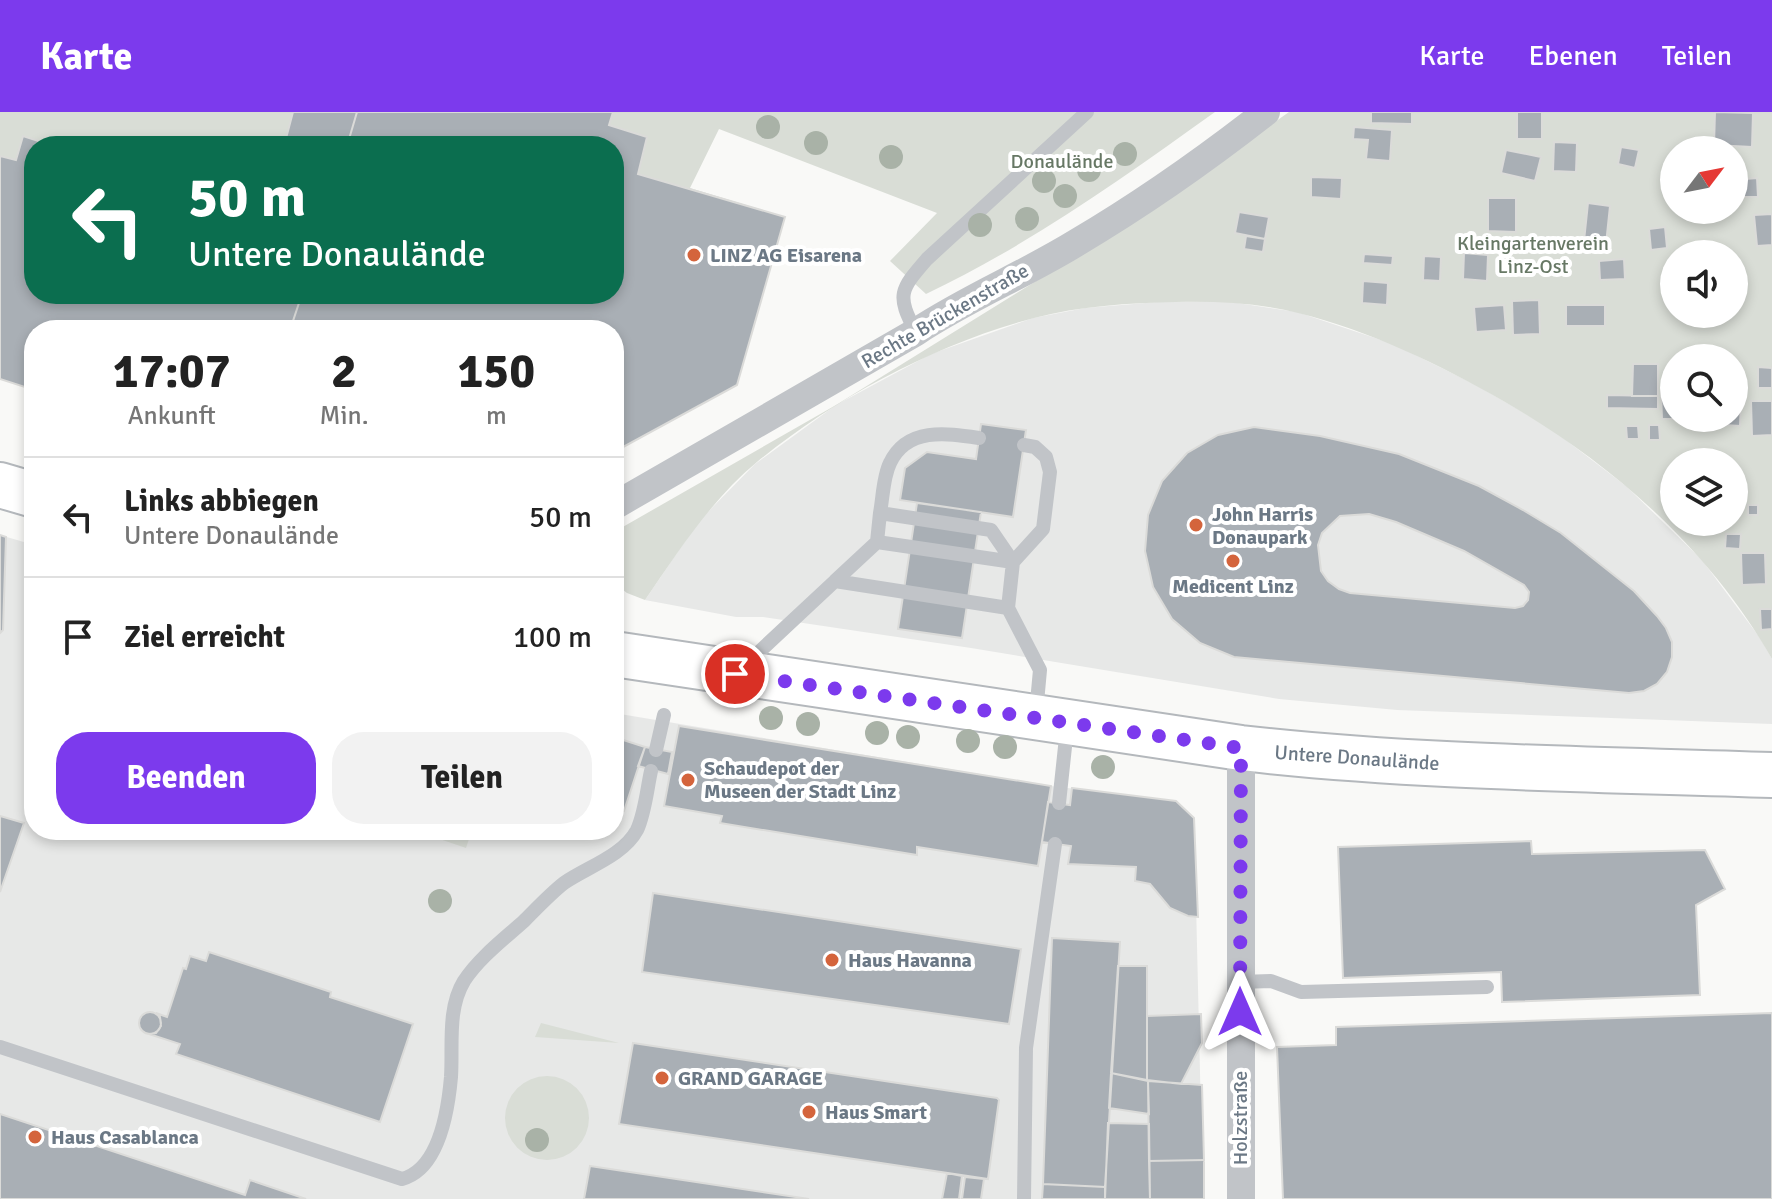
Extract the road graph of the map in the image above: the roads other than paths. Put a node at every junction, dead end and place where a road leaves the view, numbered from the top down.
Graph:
1 (1087, 112) edge
2 (1266, 112) edge
3 (916, 332) junction
4 (979, 438) dead end
5 (1024, 445) dead end
6 (0, 485) edge
7 (24, 492) edge
8 (624, 500) edge
9 (880, 513) junction
10 (877, 542) junction
11 (1013, 562) junction
12 (835, 581) junction
13 (1008, 608) junction
14 (624, 653) edge
15 (735, 674) junction
16 (664, 715) dead end
17 (1052, 720) junction
18 (1241, 748) junction
19 (656, 750) dead end
20 (651, 771) dead end
21 (1772, 775) edge
22 (1059, 803) dead end
23 (1054, 847) dead end
24 (1240, 982) junction
25 (1487, 987) dead end
26 (0, 1047) edge
27 (1024, 1199) edge
28 (1241, 1199) edge

1 - 3 lane
2 - 3 street, Rechte Brückenstraße
3 - 8 street, Rechte Brückenstraße
4 - 9 lane
5 - 11 lane
6 - 7 main road
9 - 10 lane
9 - 11 lane
10 - 11 lane
10 - 12 lane
11 - 13 lane
12 - 13 lane
12 - 15 lane
13 - 17 lane
14 - 15 main road, Untere Donaulände
15 - 17 main road, Untere Donaulände
16 - 19 lane
17 - 18 main road, Untere Donaulände
17 - 22 lane
18 - 21 main road, Untere Donaulände
18 - 24 street, Holzstraße
20 - 26 lane
23 - 27 lane
24 - 25 lane
24 - 28 street, Holzstraße

